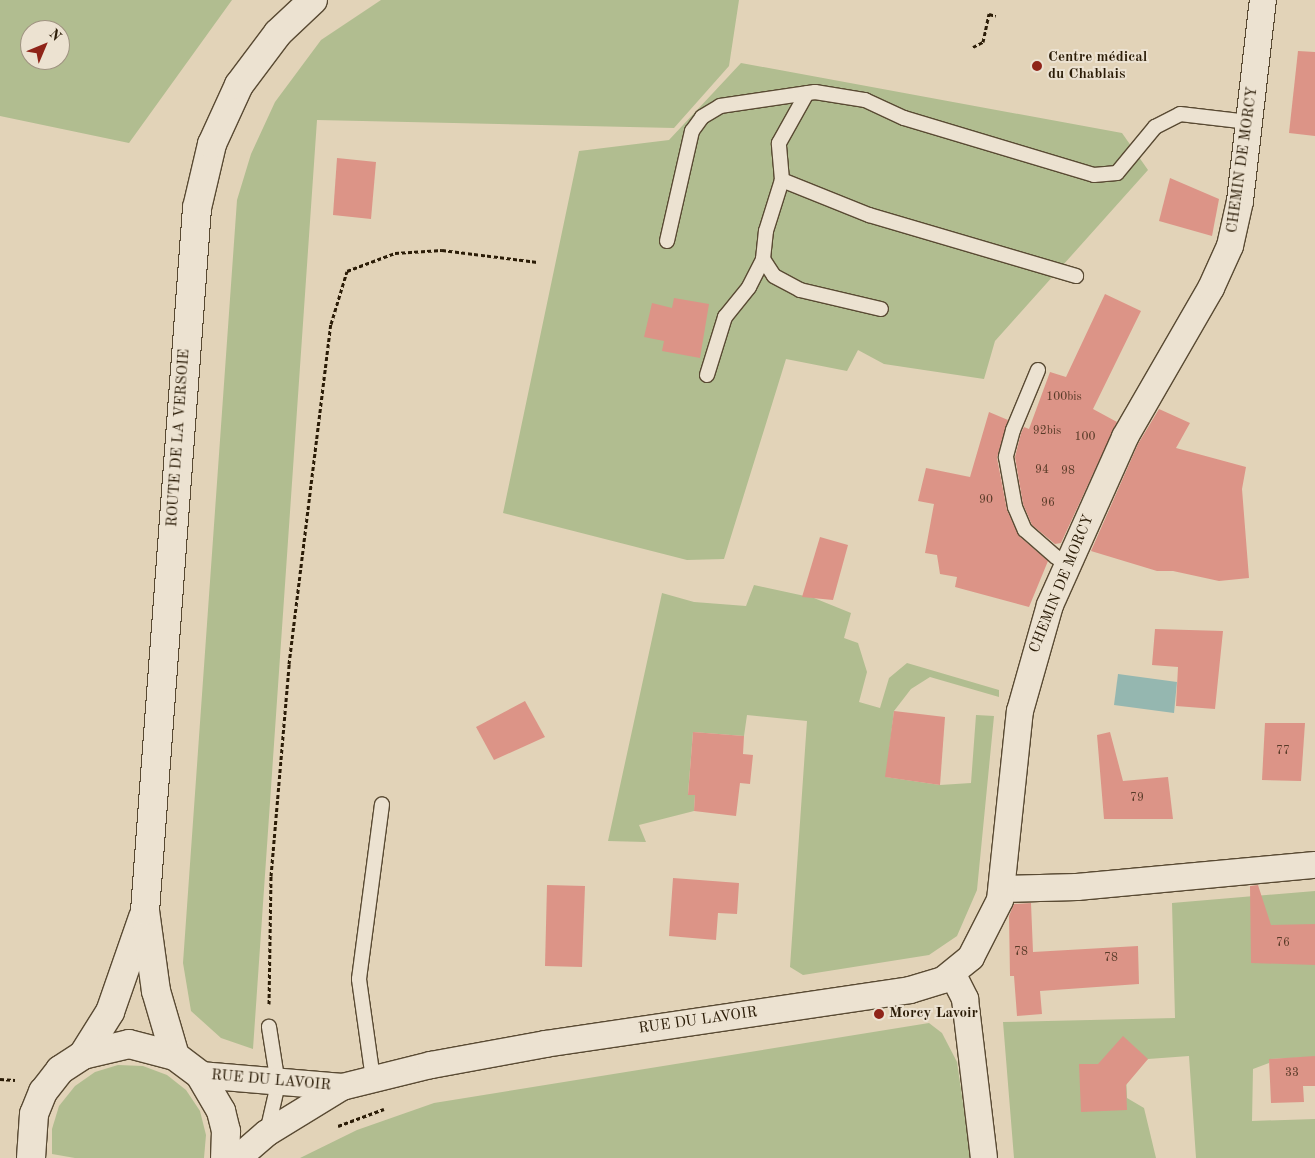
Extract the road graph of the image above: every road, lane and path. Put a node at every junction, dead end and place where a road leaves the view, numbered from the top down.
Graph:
1 (313, 0) edge
2 (1263, 0) edge
3 (996, 16) dead end
4 (973, 47) dead end
5 (807, 94) junction
6 (1249, 122) junction
7 (782, 180) junction
8 (667, 241) dead end
9 (763, 259) junction
10 (537, 262) dead end
11 (1076, 276) dead end
12 (881, 309) dead end
13 (1038, 370) dead end
14 (707, 375) dead end
15 (1068, 562) junction
16 (382, 805) dead end
17 (1315, 865) edge
18 (1002, 889) junction
19 (145, 911) junction
20 (953, 975) junction
21 (269, 1027) joint
22 (83, 1055) junction
23 (175, 1056) junction
24 (200, 1075) junction
25 (373, 1080) junction
26 (278, 1084) junction
27 (342, 1087) junction
28 (267, 1133) junction
29 (31, 1158) edge
30 (225, 1158) edge
31 (238, 1158) edge
32 (984, 1158) edge

1 - 19 main road, ROUTE DE LA VERSOIE
2 - 6 street, CHEMIN DE MORCY
3 - 4 path
5 - 6 lane
5 - 7 lane
5 - 8 lane
6 - 15 street, CHEMIN DE MORCY
7 - 9 lane
7 - 11 lane
9 - 12 lane
9 - 14 lane
10 - 21 path
13 - 15 lane
15 - 18 street, CHEMIN DE MORCY
16 - 25 lane
17 - 18 street
18 - 20 street, RUE DU LAVOIR
19 - 22 main road, ROUTE DE LA VERSOIE
19 - 23 main road, ROUTE DE LA VERSOIE
20 - 25 street, RUE DU LAVOIR
20 - 32 street
21 - 26 lane
22 - 23 main road, ROUTE DE LA VERSOIE
22 - 29 main road, ROUTE DE LA VERSOIE
23 - 24 main road, ROUTE DE LA VERSOIE
24 - 26 street, RUE DU LAVOIR
24 - 30 main road, ROUTE DE LA VERSOIE
25 - 27 street, RUE DU LAVOIR
26 - 27 street, RUE DU LAVOIR
26 - 28 lane
27 - 28 street, RUE DU LAVOIR
28 - 31 street, RUE DU LAVOIR

